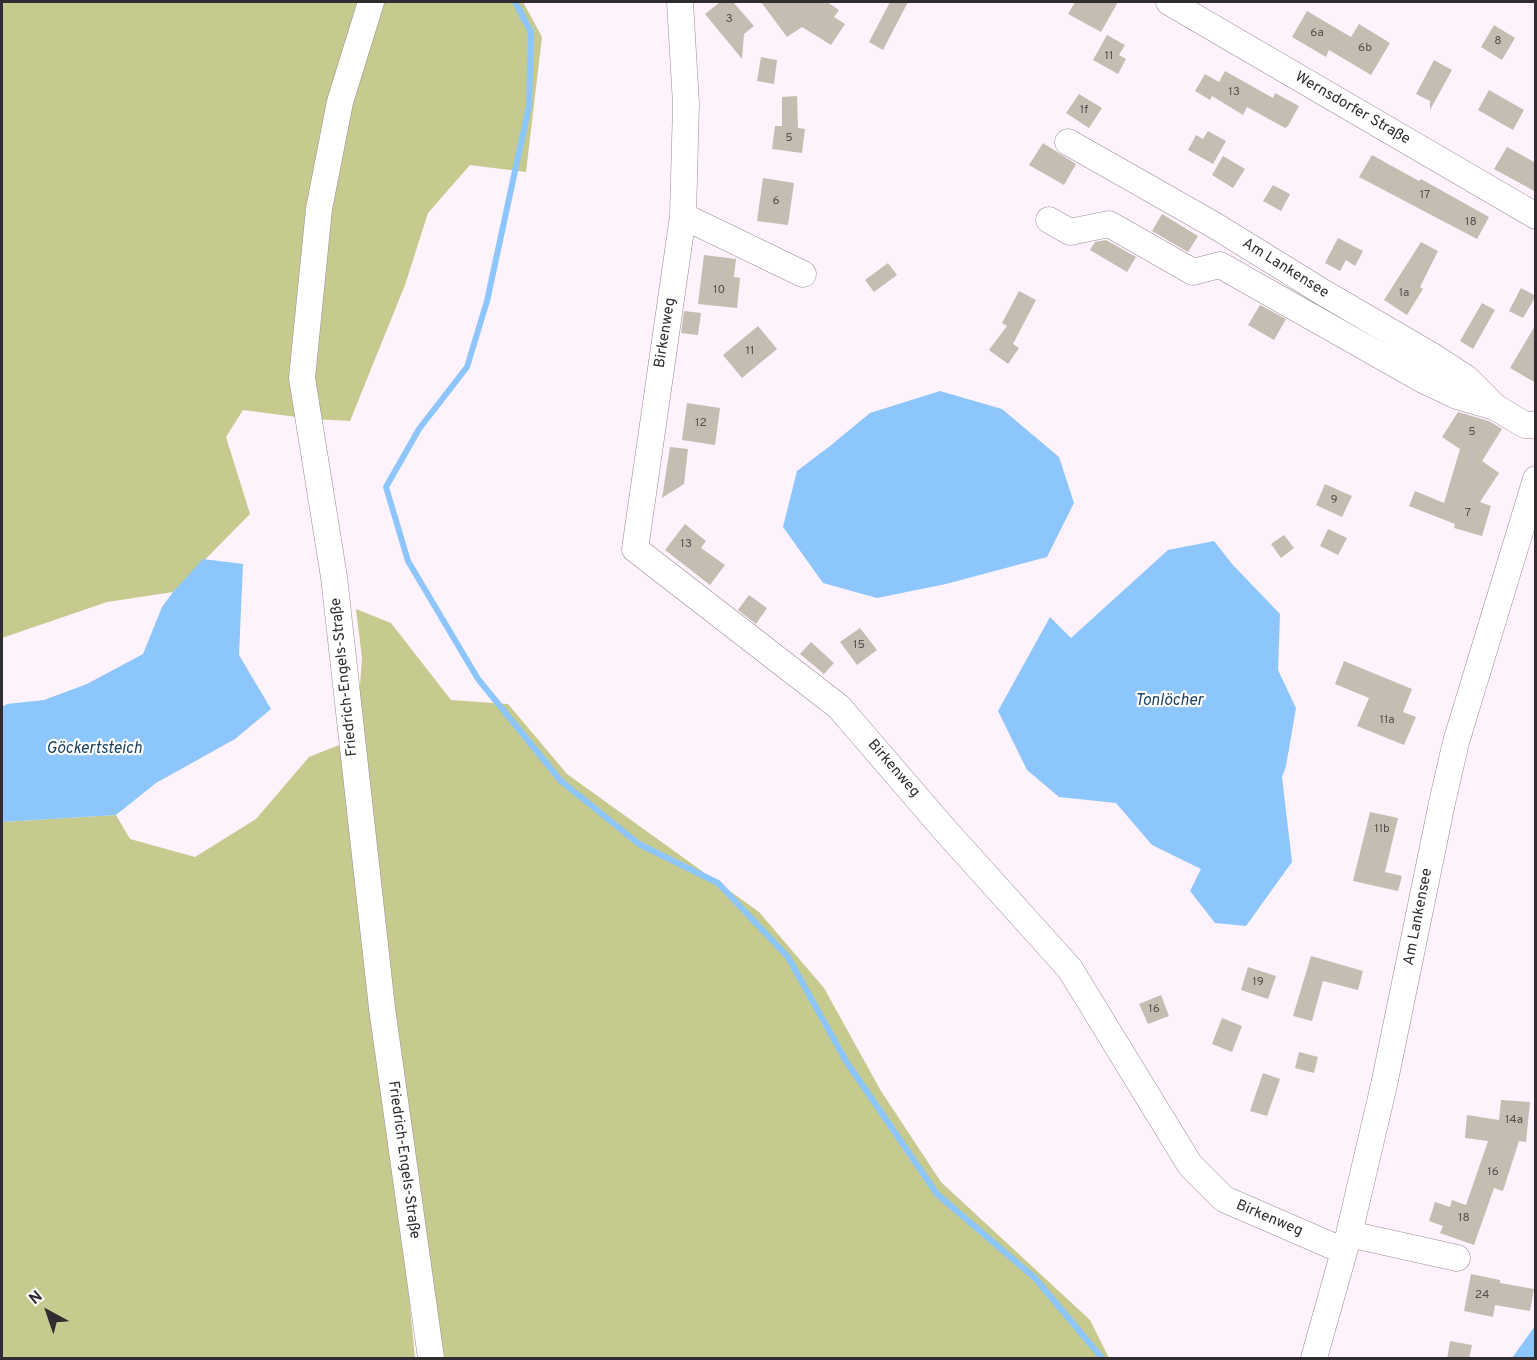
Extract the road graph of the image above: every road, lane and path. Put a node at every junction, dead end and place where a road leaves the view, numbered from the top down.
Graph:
1 (371, 2) edge
2 (680, 2) edge
3 (1169, 2) edge
4 (1068, 142) dead end
5 (682, 216) junction
6 (1536, 216) edge
7 (1049, 220) dead end
8 (803, 274) dead end
9 (1495, 406) junction
10 (1536, 425) edge
11 (1536, 479) edge
12 (1347, 1243) junction
13 (1457, 1258) dead end
14 (431, 1359) edge
15 (1314, 1359) edge

1 - 14 street, Friedrich-Engels-Straße
2 - 5 street, Birkenweg
3 - 6 street, Wernsdorfer Straße
4 - 9 street, Am Lankensee
5 - 8 street
5 - 12 street, Birkenweg
7 - 9 street, Am Lankensee
9 - 10 street, Am Lankensee
11 - 12 street, Am Lankensee
12 - 13 street
12 - 15 street, Am Lankensee

